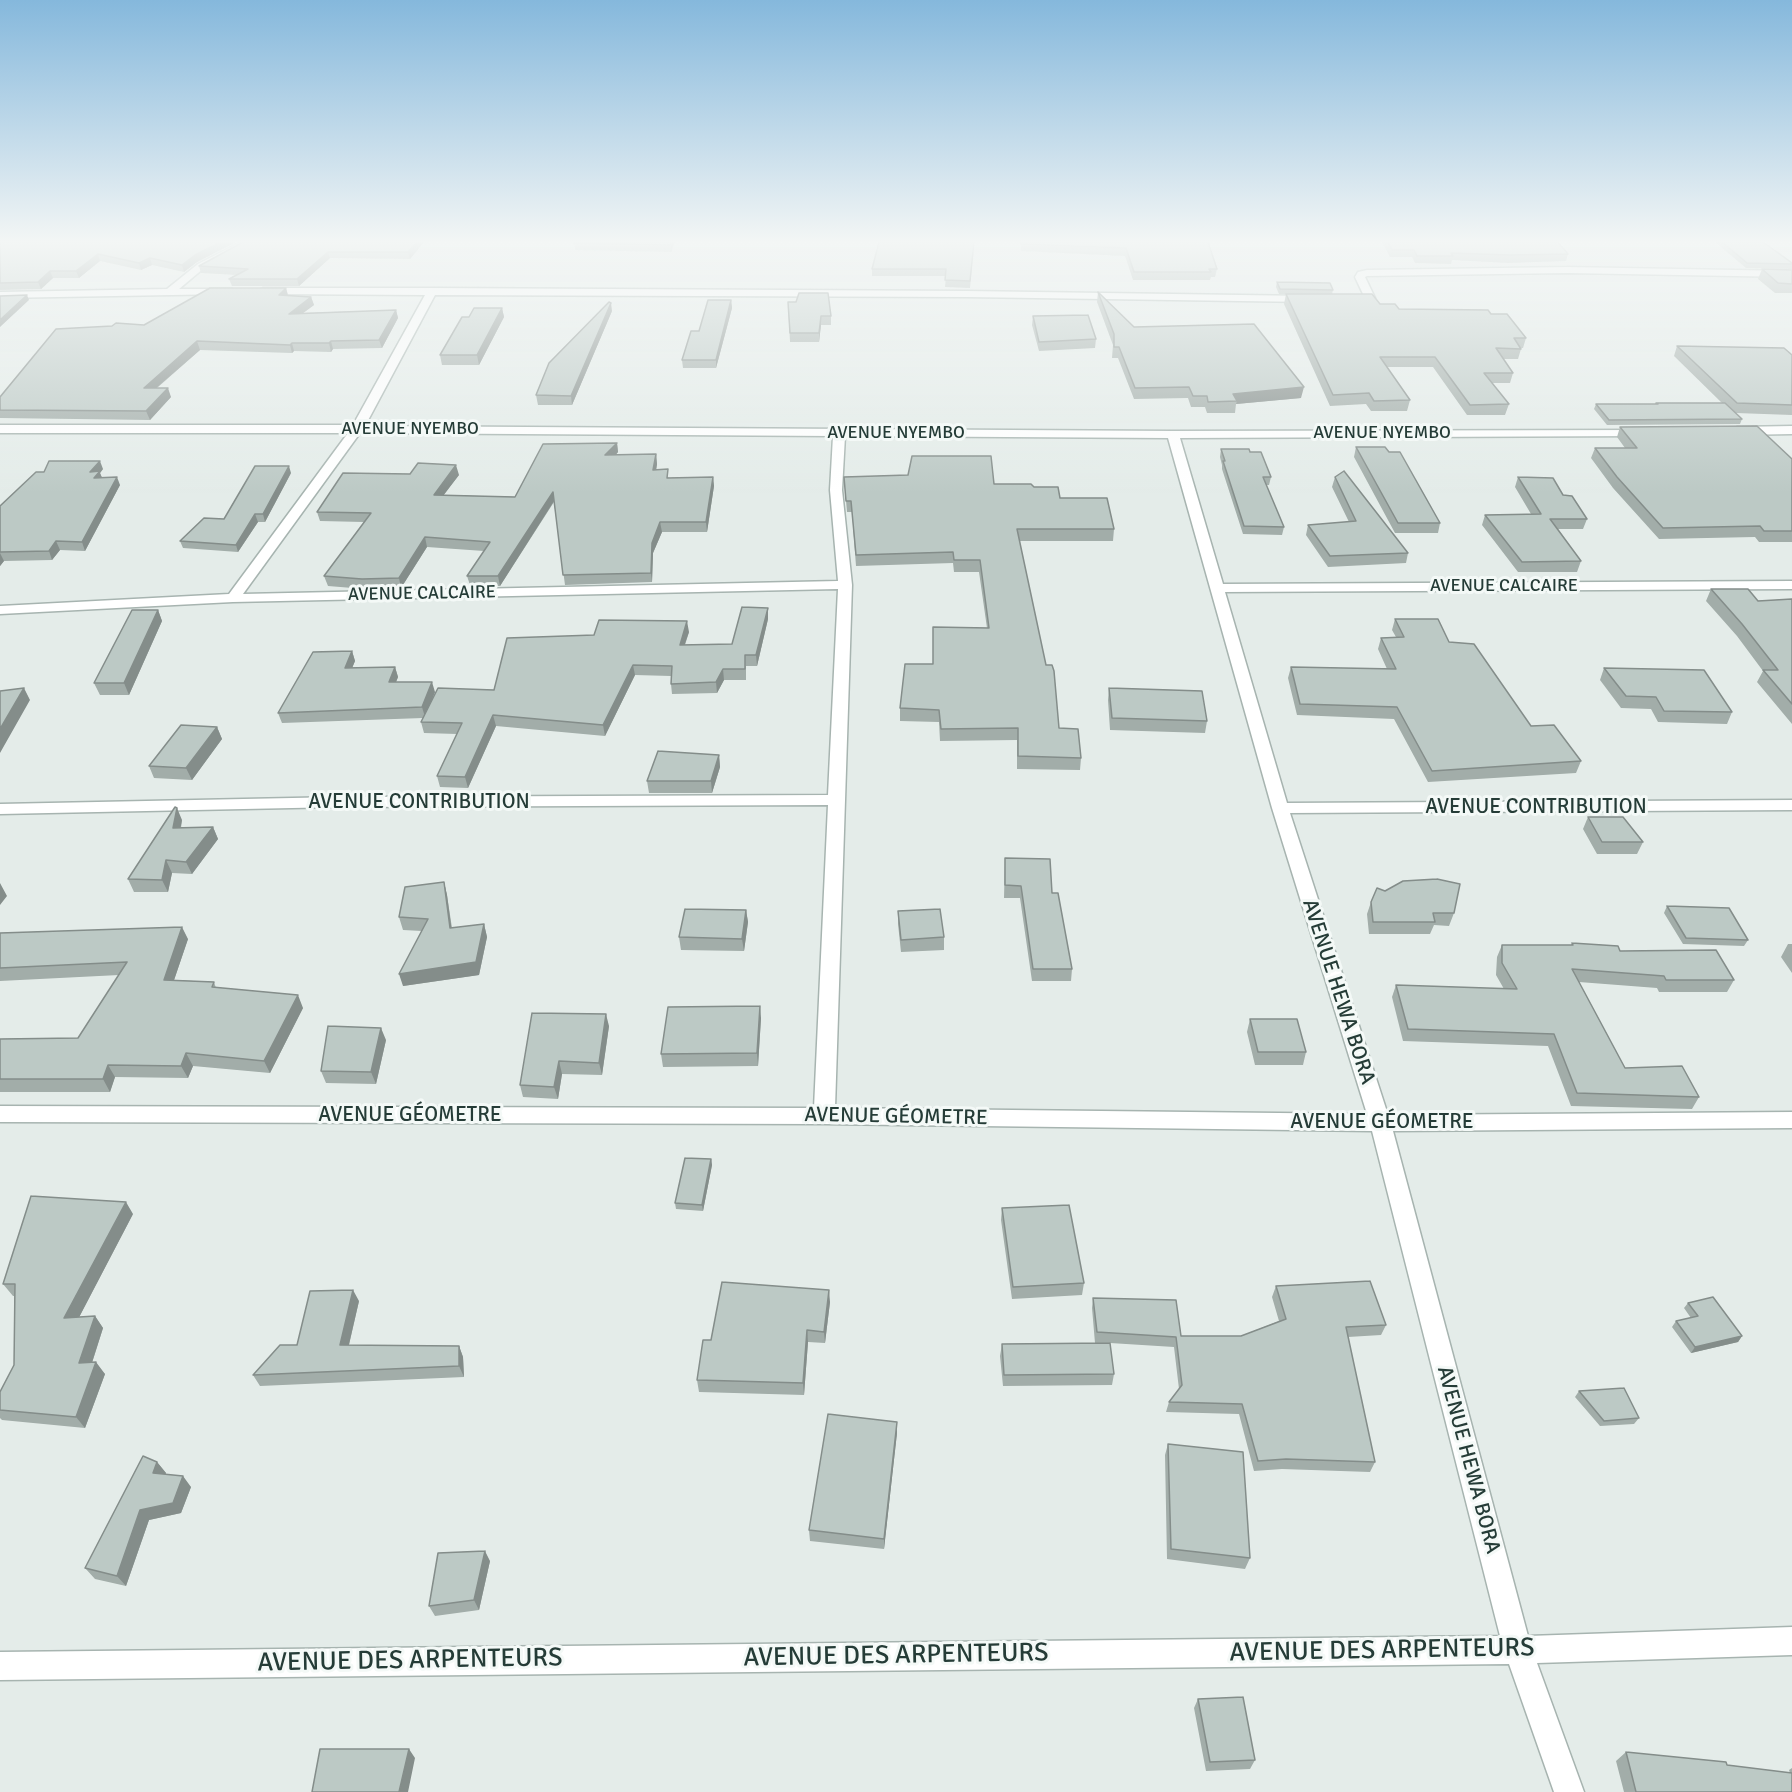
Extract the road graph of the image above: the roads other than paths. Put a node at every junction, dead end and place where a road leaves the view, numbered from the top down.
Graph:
1 (413, 326) edge
2 (0, 429) edge
3 (357, 429) junction
4 (1792, 430) edge
5 (1661, 431) edge
6 (1720, 431) edge
7 (839, 433) junction
8 (1173, 435) junction
9 (845, 585) junction
10 (1792, 585) edge
11 (1216, 588) junction
12 (233, 598) junction
13 (0, 610) edge
14 (837, 800) junction
15 (1792, 805) edge
16 (1280, 808) junction
17 (0, 809) edge
18 (0, 1114) edge
19 (824, 1116) junction
20 (1792, 1120) edge
21 (1380, 1123) junction
22 (1792, 1641) edge
23 (1518, 1650) junction
24 (0, 1666) edge
25 (1569, 1792) edge

1 - 3 street
2 - 3 street, AVENUE NYEMBO
3 - 7 street, AVENUE NYEMBO
3 - 12 street
4 - 6 street
5 - 8 street, AVENUE NYEMBO
7 - 8 street, AVENUE NYEMBO
7 - 9 street
8 - 11 street, AVENUE HEWA BORA
9 - 12 street, AVENUE CALCAIRE
9 - 14 street
10 - 11 street, AVENUE CALCAIRE
11 - 16 street, AVENUE HEWA BORA
12 - 13 street, AVENUE CALCAIRE
14 - 17 street, AVENUE CONTRIBUTION
14 - 19 street
15 - 16 street, AVENUE CONTRIBUTION
16 - 21 street, AVENUE HEWA BORA
18 - 19 street, AVENUE GÉOMETRE
19 - 21 street, AVENUE GÉOMETRE
20 - 21 street, AVENUE GÉOMETRE
21 - 23 street, AVENUE HEWA BORA
22 - 23 street, AVENUE DES ARPENTEURS
23 - 24 street, AVENUE DES ARPENTEURS
23 - 25 street, AVENUE HEWA BORA

